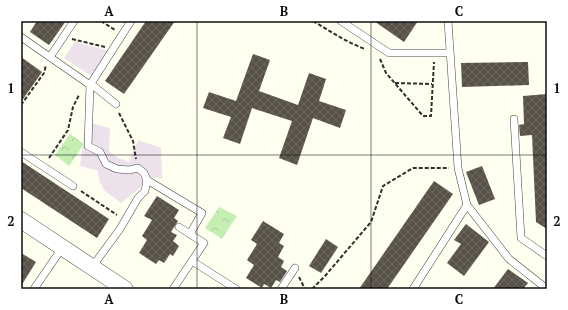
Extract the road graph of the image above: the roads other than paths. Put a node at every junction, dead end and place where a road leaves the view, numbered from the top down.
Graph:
1 (74, 21) edge
2 (131, 21) edge
3 (341, 21) edge
4 (448, 21) edge
5 (21, 37) edge
6 (449, 53) junction
7 (50, 57) junction
8 (90, 85) junction
9 (114, 103) road end
10 (514, 119) dead end
11 (21, 152) edge
12 (147, 180) junction
13 (73, 186) road end
14 (467, 205) junction
15 (21, 220) edge
16 (180, 228) dead end
17 (190, 234) junction
18 (62, 248) junction
19 (547, 256) edge
20 (192, 261) junction
21 (92, 267) junction
22 (296, 270) road end
23 (34, 289) edge
24 (125, 289) edge
25 (173, 289) edge
26 (236, 289) edge
27 (281, 289) edge
28 (412, 289) edge
29 (547, 289) edge

1 - 7 lane
2 - 8 lane
3 - 6 lane
4 - 6 lane
5 - 7 lane
6 - 14 lane
7 - 8 lane
8 - 9 lane
8 - 12 lane
10 - 19 lane
11 - 13 lane
12 - 17 lane
12 - 21 lane
14 - 28 lane
14 - 29 lane
15 - 18 street
16 - 17 lane
17 - 20 lane
18 - 21 street
18 - 23 lane
20 - 25 lane
20 - 26 lane
21 - 24 street
22 - 27 lane

